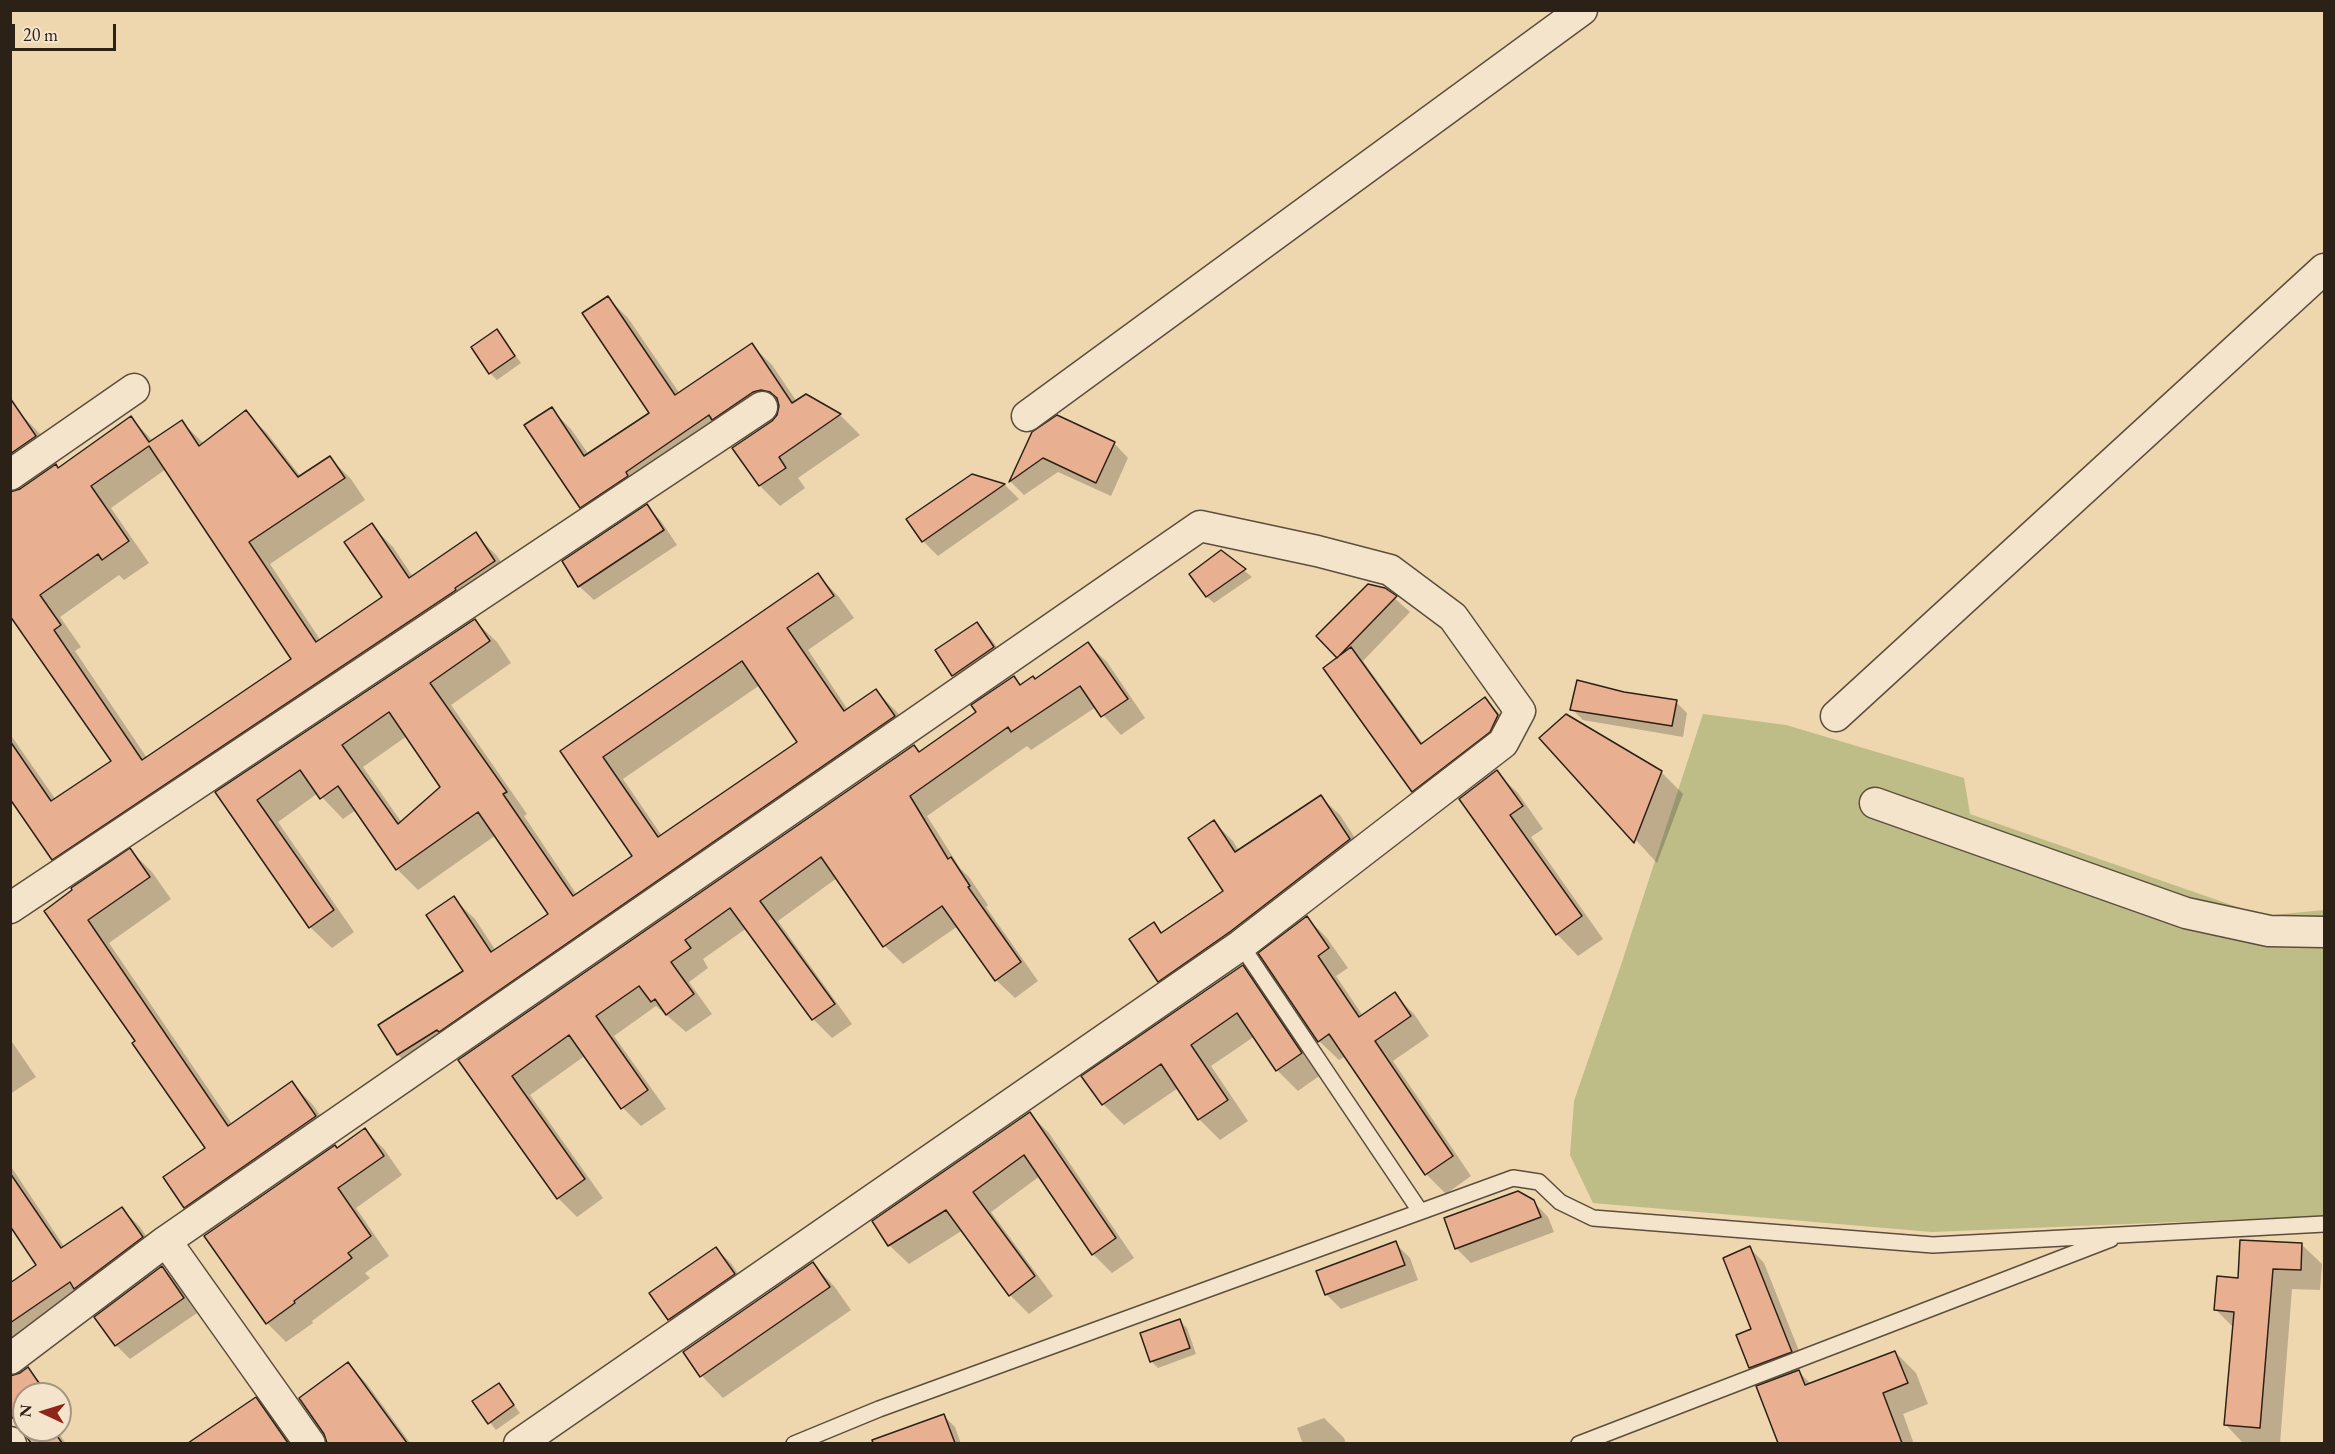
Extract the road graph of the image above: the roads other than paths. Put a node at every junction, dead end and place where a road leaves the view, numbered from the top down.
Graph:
1 (1582, 10) edge
2 (2325, 269) edge
3 (134, 389) dead end
4 (762, 407) dead end
5 (1027, 416) dead end
6 (10, 475) edge
7 (1836, 716) dead end
8 (1875, 803) dead end
9 (10, 908) edge
10 (2325, 932) edge
11 (1241, 945) junction
12 (1420, 1211) junction
13 (2325, 1224) edge
14 (2127, 1233) junction
15 (166, 1241) junction
16 (10, 1359) edge
17 (310, 1443) edge
18 (519, 1443) edge
19 (794, 1443) edge
20 (1579, 1443) edge

1 - 5 street
2 - 7 street
3 - 6 street
4 - 9 street
8 - 10 street
11 - 12 lane
11 - 15 street
11 - 18 street
12 - 14 lane
12 - 19 lane
13 - 14 lane
14 - 20 lane
15 - 16 street
15 - 17 street

